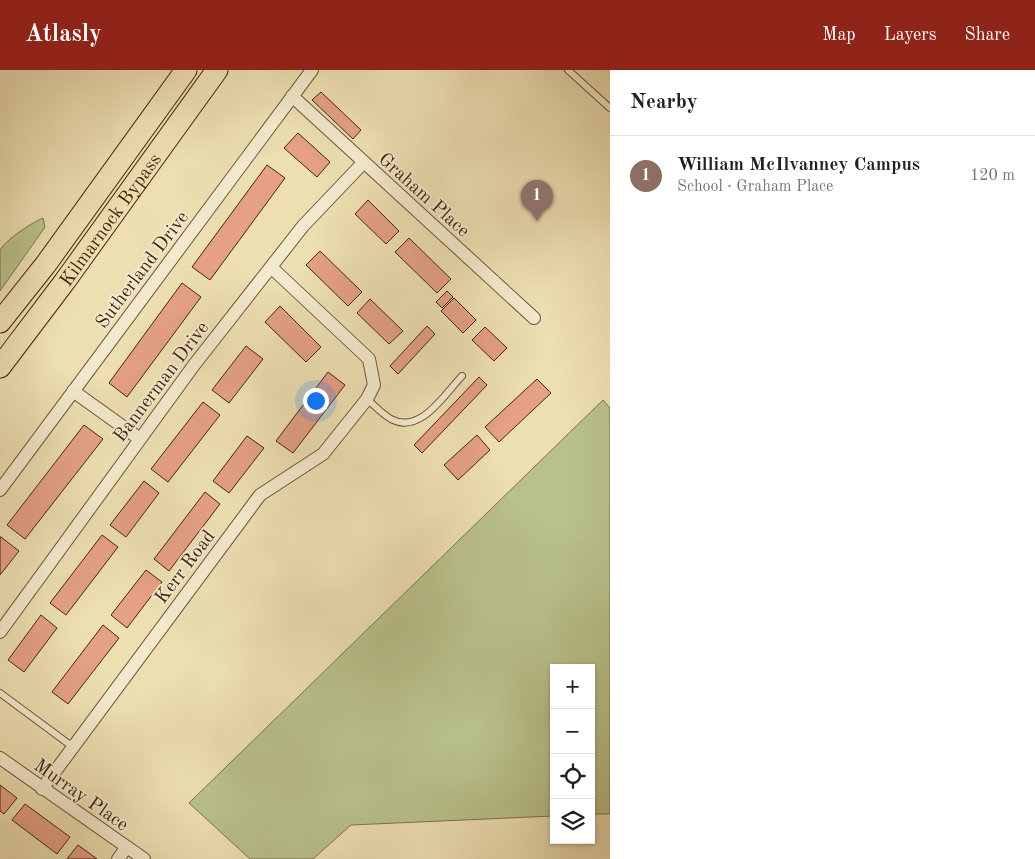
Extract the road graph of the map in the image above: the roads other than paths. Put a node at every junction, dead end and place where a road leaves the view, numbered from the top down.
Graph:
1 (186, 70) edge
2 (217, 70) edge
3 (312, 70) edge
4 (568, 70) edge
5 (292, 96) junction
6 (610, 108) edge
7 (363, 163) junction
8 (272, 268) junction
9 (534, 318) dead end
10 (0, 322) edge
11 (0, 367) edge
12 (462, 376) dead end
13 (74, 391) junction
14 (366, 398) junction
15 (140, 439) junction
16 (0, 490) edge
17 (0, 632) edge
18 (0, 693) edge
19 (73, 747) junction
20 (0, 758) edge
21 (42, 789) junction
22 (126, 848) junction
23 (118, 859) edge
24 (144, 859) edge

1 - 10 highway, Kilmarnock Bypass
2 - 11 highway, Kilmarnock Bypass
3 - 5 street, Sutherland Drive
4 - 6 lane
5 - 7 street, Graham Place
5 - 13 street, Sutherland Drive
7 - 8 street, Bannerman Drive
7 - 9 street, Graham Place
8 - 14 street, Kerr Road
8 - 15 street, Bannerman Drive
12 - 14 lane
13 - 15 street
13 - 16 street, Sutherland Drive
14 - 19 street, Kerr Road
15 - 17 street, Bannerman Drive
18 - 19 lane
19 - 21 street, Kerr Road
20 - 21 street, Murray Place
21 - 22 street, Murray Place
22 - 23 street
22 - 24 street, Murray Place

